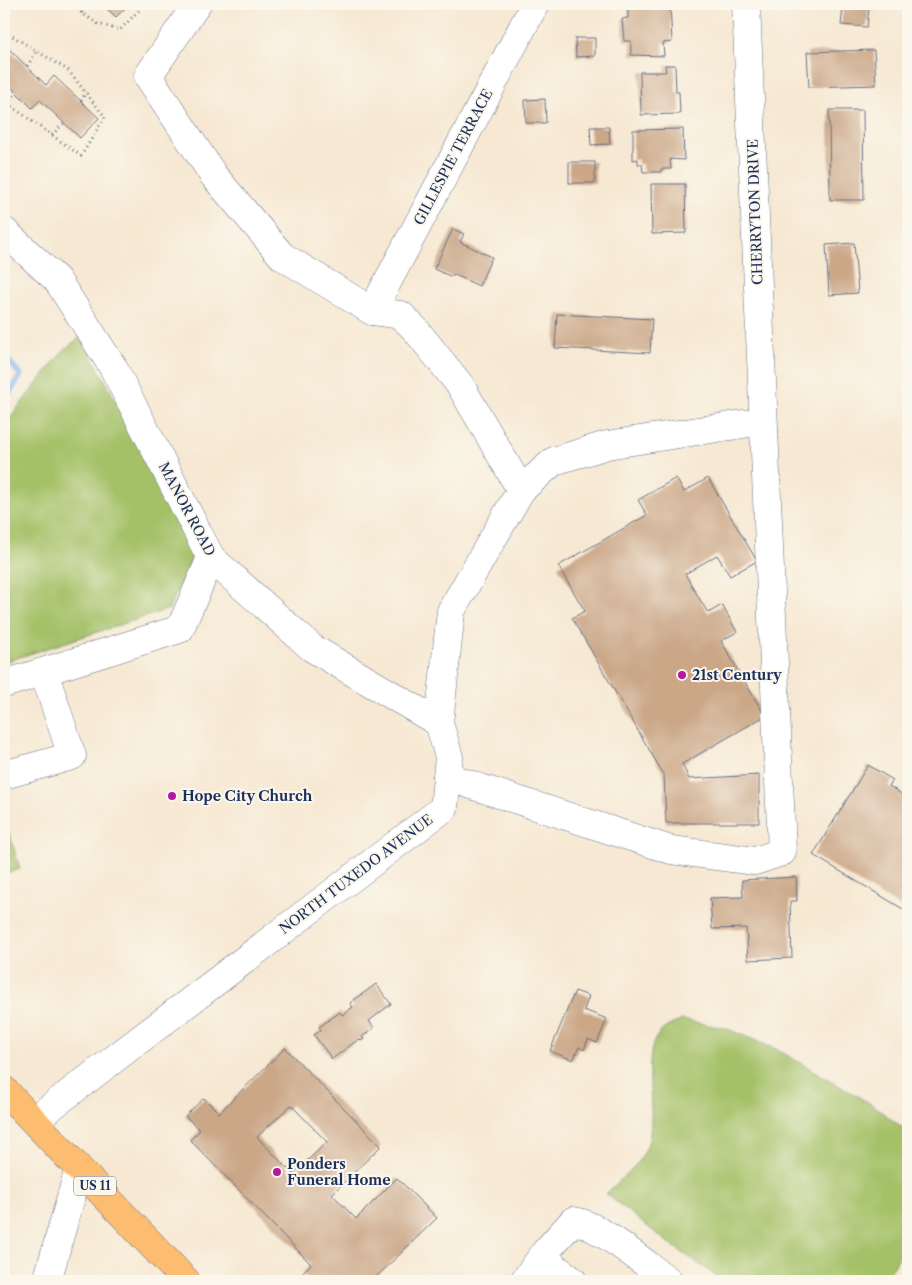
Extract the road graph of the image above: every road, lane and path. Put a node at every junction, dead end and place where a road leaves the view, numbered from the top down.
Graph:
1 (68, 4) edge
2 (89, 4) edge
3 (144, 4) edge
4 (197, 4) edge
5 (535, 4) edge
6 (746, 4) edge
7 (82, 13) junction
8 (4, 31) edge
9 (37, 51) junction
10 (27, 66) dead end
11 (86, 92) junction
12 (17, 93) dead end
13 (81, 101) dead end
14 (5, 103) edge
15 (64, 123) dead end
16 (52, 135) junction
17 (4, 231) edge
18 (372, 311) junction
19 (763, 421) junction
20 (521, 490) junction
21 (212, 558) junction
22 (44, 672) junction
23 (4, 684) edge
24 (438, 723) junction
25 (4, 775) edge
26 (447, 777) junction
27 (4, 1090) edge
28 (34, 1120) junction
29 (78, 1169) junction
30 (542, 1257) junction
31 (47, 1281) edge
32 (186, 1281) edge
33 (524, 1281) edge
34 (573, 1281) edge
35 (669, 1281) edge

1 - 7 path
2 - 7 path
3 - 7 path
4 - 18 street
5 - 18 street, GILLESPIE TERRACE
6 - 19 street, CHERRYTON DRIVE
8 - 9 path
9 - 10 path
9 - 11 path
11 - 13 path
11 - 16 path
12 - 14 path
14 - 16 path
15 - 16 path
17 - 21 street, MANOR ROAD
18 - 20 street
19 - 20 street, NORTH TUXEDO AVENUE
19 - 26 street, CHERRYTON DRIVE
20 - 24 street, NORTH TUXEDO AVENUE
21 - 22 street
21 - 24 street, MANOR ROAD
22 - 23 street
22 - 25 street
24 - 26 street, NORTH TUXEDO AVENUE
26 - 28 street, NORTH TUXEDO AVENUE
27 - 28 main road, US 11
28 - 29 main road, US 11
29 - 31 street
29 - 32 main road, US 11
30 - 33 street
30 - 34 street
30 - 35 street

